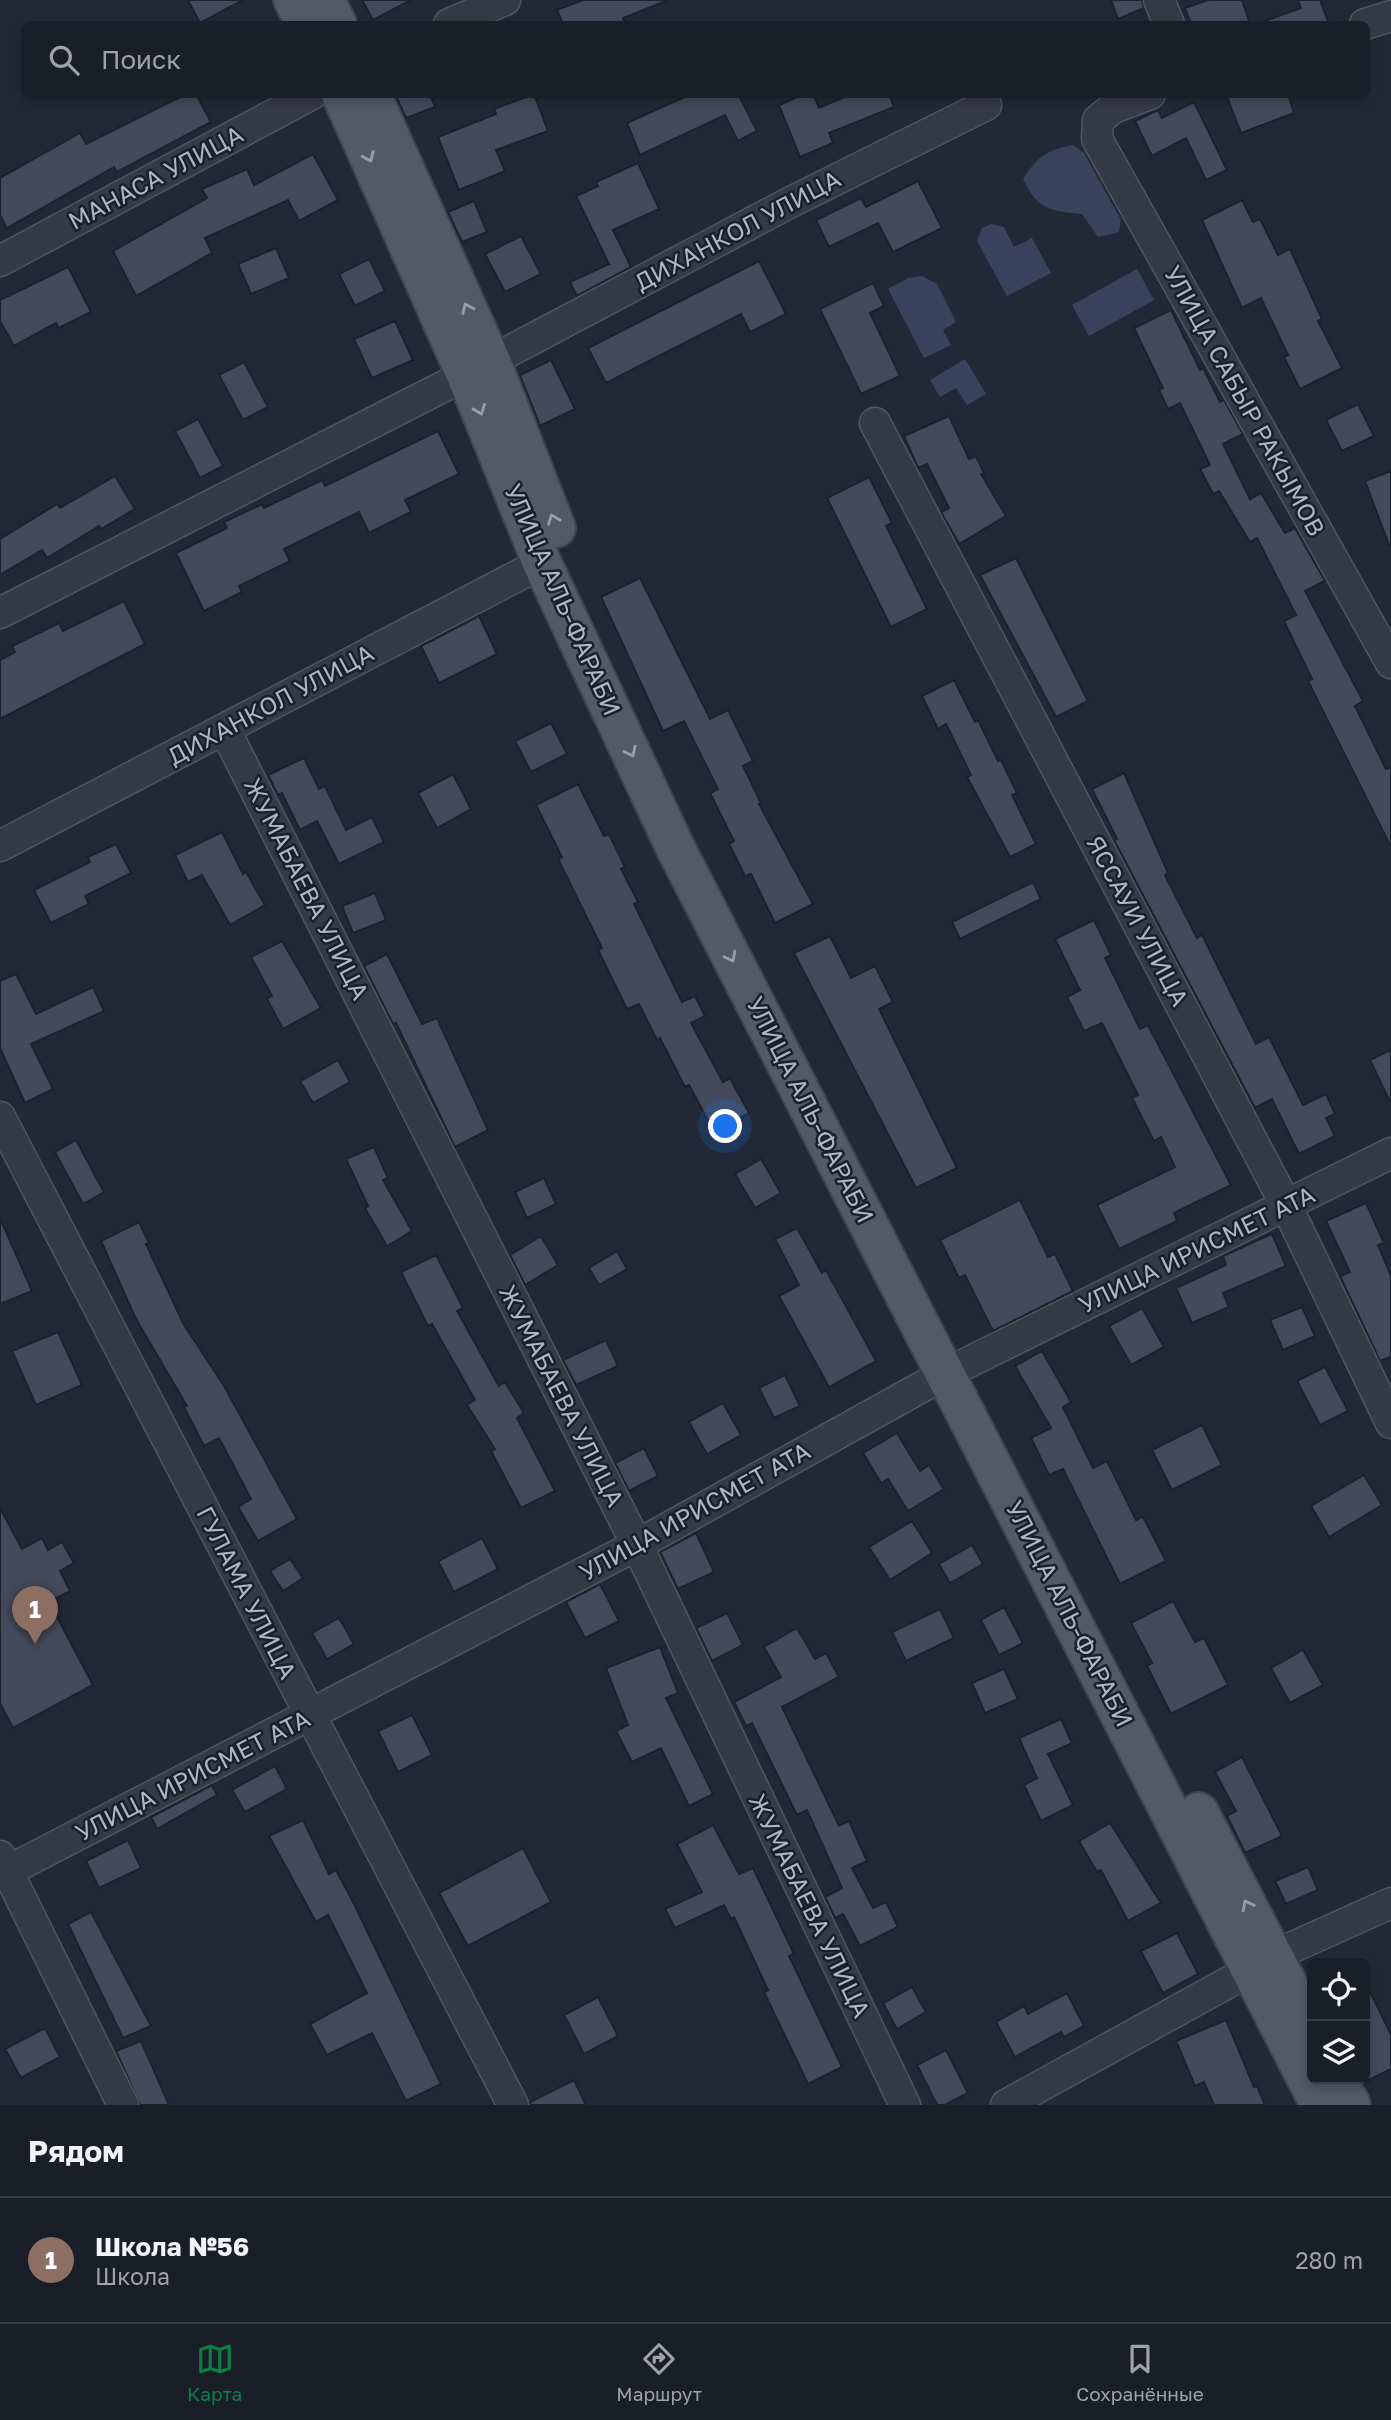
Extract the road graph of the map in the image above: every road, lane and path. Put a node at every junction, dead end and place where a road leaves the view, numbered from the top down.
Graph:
1 (293, 0) edge
2 (325, 0) edge
3 (505, 0) edge
4 (1159, 0) edge
5 (1391, 16) edge
6 (304, 21) edge
7 (336, 21) edge
8 (456, 21) edge
9 (1167, 21) edge
10 (1370, 22) edge
11 (305, 98) edge
12 (343, 98) edge
13 (373, 98) edge
14 (1139, 98) edge
15 (986, 105) dead end
16 (0, 261) edge
17 (479, 368) junction
18 (875, 423) dead end
19 (542, 563) junction
20 (0, 613) edge
21 (1391, 663) edge
22 (225, 730) junction
23 (0, 846) edge
24 (0, 1117) edge
25 (1391, 1153) edge
26 (1287, 1207) junction
27 (956, 1368) junction
28 (1391, 1423) edge
29 (637, 1545) junction
30 (310, 1715) junction
31 (3, 1868) edge
32 (1391, 1903) edge
33 (1261, 1964) junction
34 (1307, 2024) edge
35 (1340, 2084) edge
36 (123, 2105) edge
37 (513, 2105) edge
38 (905, 2105) edge
39 (1006, 2105) edge
40 (1320, 2105) edge
41 (1351, 2105) edge

1 - 6 main road
2 - 7 main road
3 - 8 street
4 - 9 street
5 - 10 street
11 - 16 street, МАНАСА УЛИЦА
12 -> 17 main road, УЛИЦА АЛЬ-ФАРАБИ
17 -> 13 main road, УЛИЦА АЛЬ-ФАРАБИ
14 - 21 street, УЛИЦА САБЫР РАКЫМОВ
15 - 17 street, ДИХАНКОЛ УЛИЦА
17 -> 19 main road, УЛИЦА АЛЬ-ФАРАБИ
17 - 20 street, ДИХАНКОЛ УЛИЦА
27 -> 17 main road, УЛИЦА АЛЬ-ФАРАБИ
18 - 26 street, ЯССАУИ УЛИЦА
19 - 22 street, ДИХАНКОЛ УЛИЦА
19 -> 27 main road, УЛИЦА АЛЬ-ФАРАБИ
22 - 23 street, ДИХАНКОЛ УЛИЦА
22 - 29 street, ЖУМАБАЕВА УЛИЦА
24 - 30 street, ГУЛАМА УЛИЦА
25 - 26 street, УЛИЦА ИРИСМЕТ АТА
26 - 27 street, УЛИЦА ИРИСМЕТ АТА
26 - 28 street, ЯССАУИ УЛИЦА
27 - 29 street, УЛИЦА ИРИСМЕТ АТА
27 - 33 main road, УЛИЦА АЛЬ-ФАРАБИ
29 - 30 street, УЛИЦА ИРИСМЕТ АТА
29 - 38 street, ЖУМАБАЕВА УЛИЦА
30 - 31 street, УЛИЦА ИРИСМЕТ АТА
30 - 37 street, ГУЛАМА УЛИЦА
31 - 36 street
32 - 33 street
33 - 34 main road, УЛИЦА АЛЬ-ФАРАБИ
33 - 39 street
33 - 40 main road, УЛИЦА АЛЬ-ФАРАБИ
35 - 41 main road

